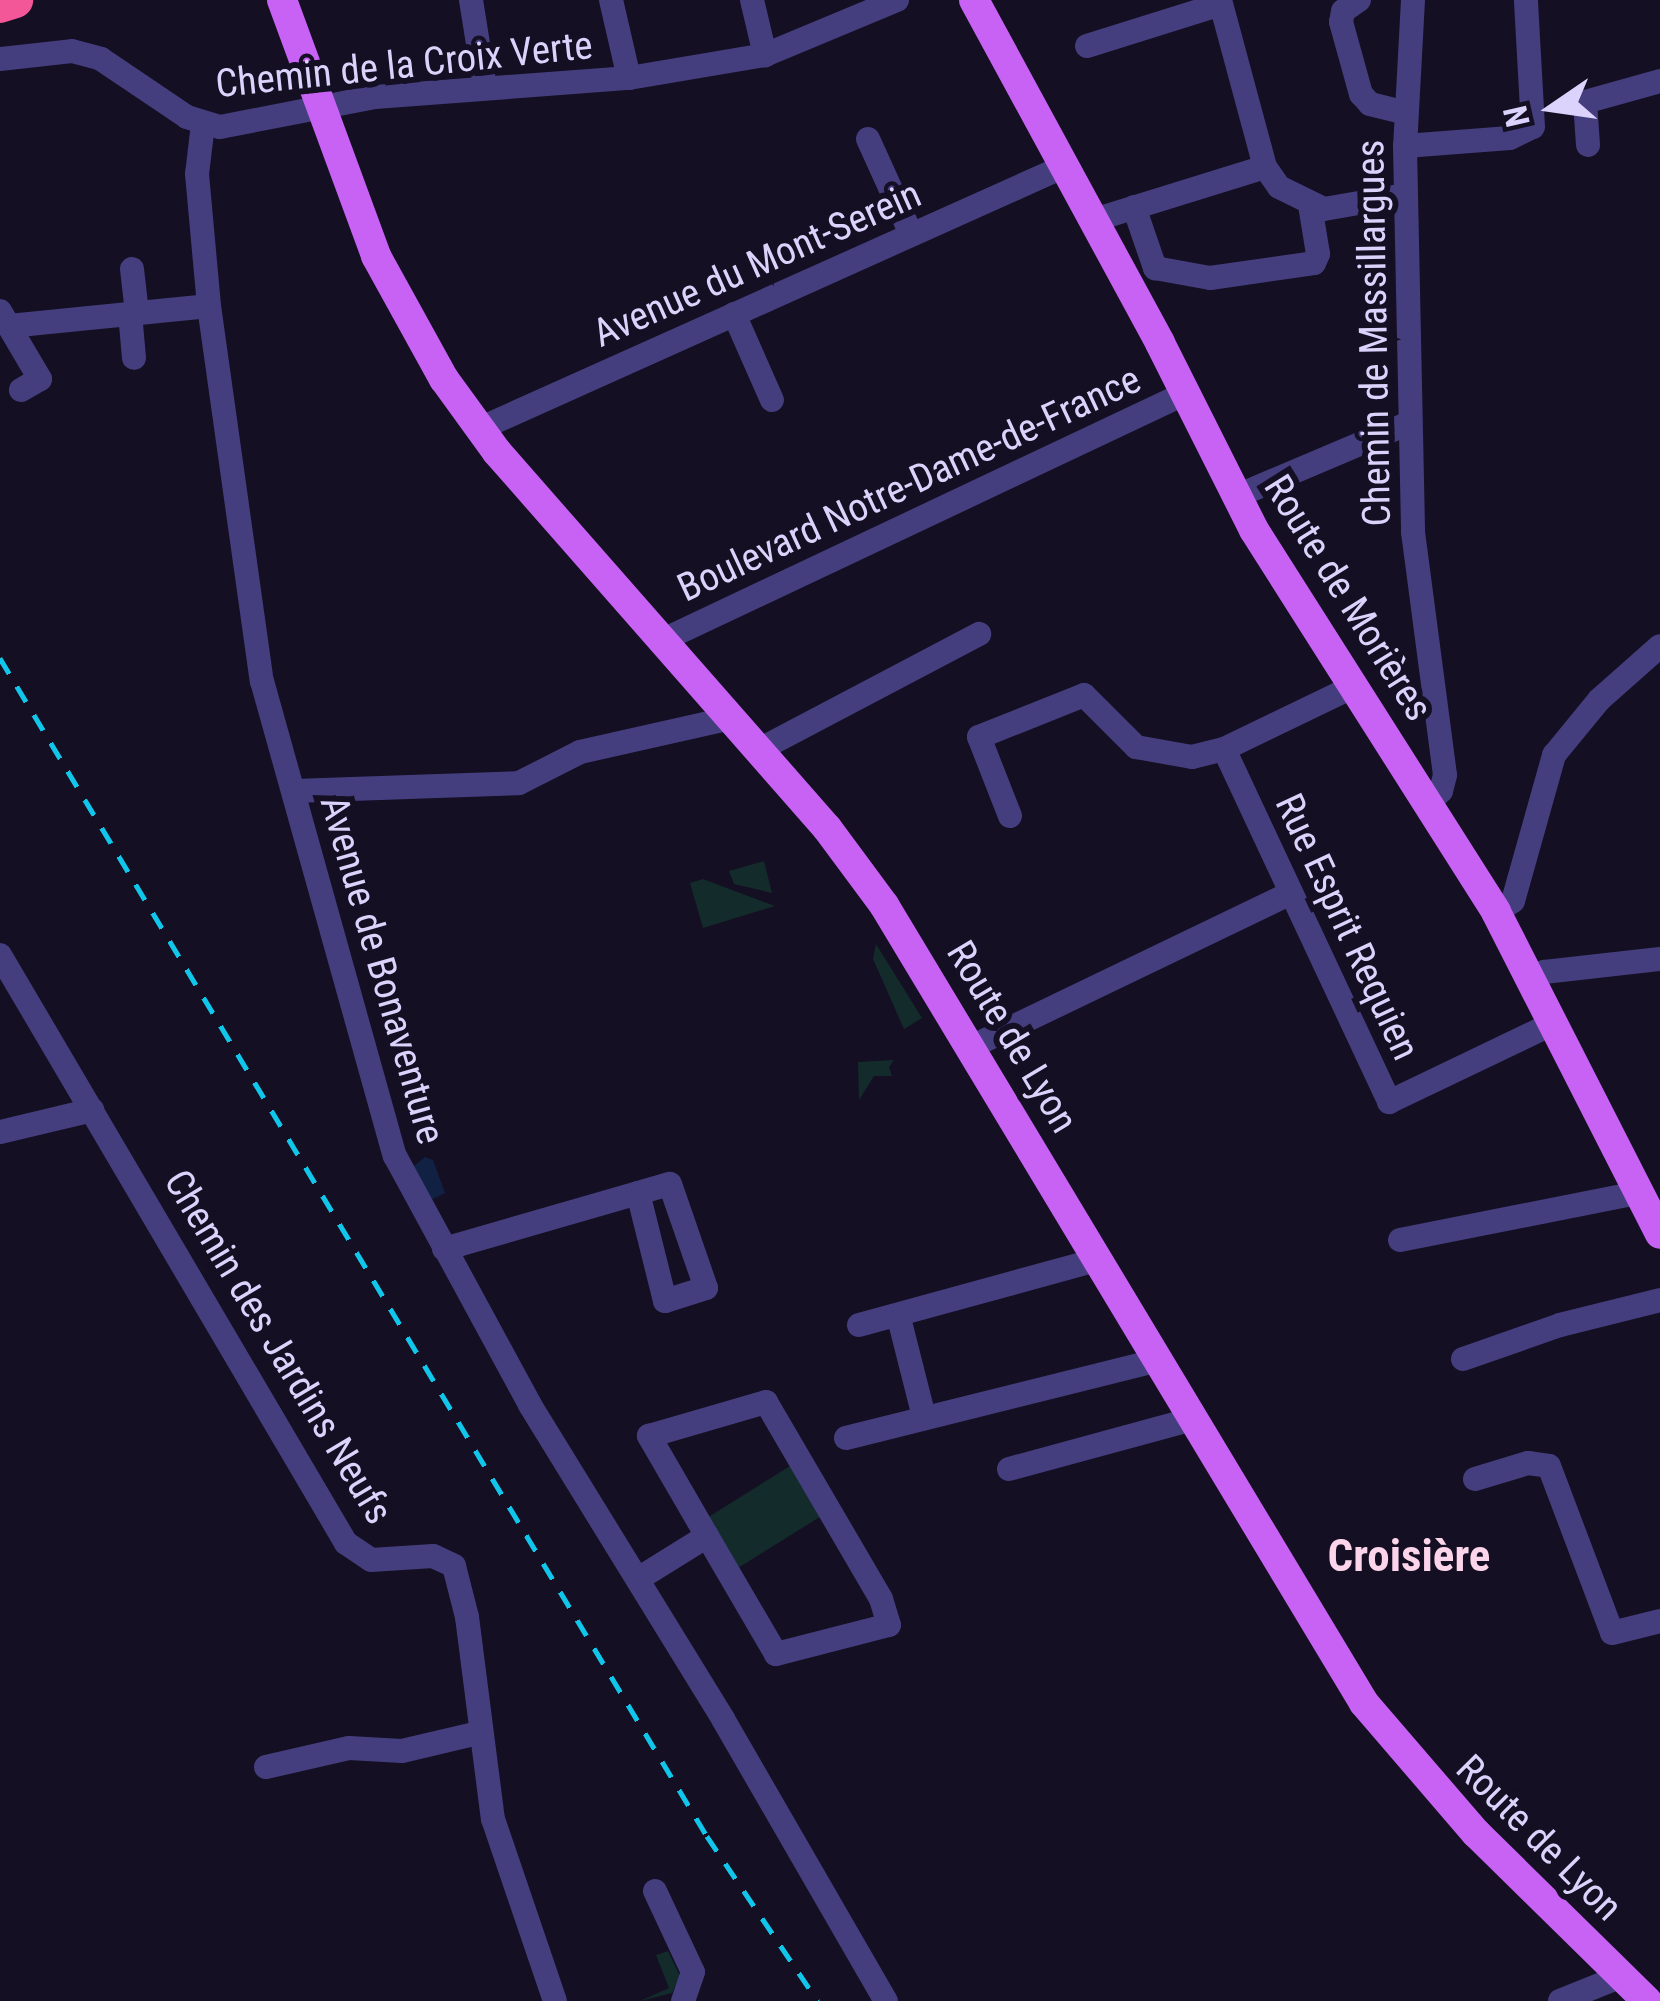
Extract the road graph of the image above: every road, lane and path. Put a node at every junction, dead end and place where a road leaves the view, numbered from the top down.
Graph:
1 (14, 0) edge
2 (282, 0) edge
3 (471, 0) edge
4 (611, 0) edge
5 (752, 0) edge
6 (897, 0) edge
7 (974, 0) edge
8 (1359, 0) edge
9 (1413, 0) edge
10 (1526, 0) edge
11 (1219, 3) edge
12 (0, 5) edge
13 (872, 6) edge
14 (1087, 46) dead end
15 (765, 55) junction
16 (0, 59) edge
17 (628, 78) junction
18 (1660, 81) edge
19 (485, 87) junction
20 (322, 107) junction
21 (1406, 112) junction
22 (203, 124) junction
23 (868, 139) dead end
24 (1588, 145) dead end
25 (1405, 146) junction
26 (1065, 166) junction
27 (1264, 167) junction
28 (1405, 195) junction
29 (1310, 205) junction
30 (1134, 207) junction
31 (1094, 220) junction
32 (911, 234) junction
33 (132, 269) dead end
34 (209, 306) junction
35 (134, 313) junction
36 (734, 314) junction
37 (8, 335) edge
38 (134, 358) dead end
39 (21, 390) dead end
40 (1186, 393) junction
41 (772, 400) dead end
42 (1409, 423) junction
43 (479, 430) junction
44 (1237, 496) junction
45 (979, 634) dead end
46 (663, 640) junction
47 (1660, 646) edge
48 (1352, 687) junction
49 (731, 718) junction
50 (1224, 749) junction
51 (759, 750) junction
52 (294, 791) junction
53 (1430, 801) junction
54 (1010, 815) dead end
55 (1289, 894) junction
56 (1496, 912) junction
57 (0, 955) edge
58 (1660, 959) edge
59 (1529, 979) junction
60 (1552, 1024) junction
61 (973, 1046) junction
62 (92, 1110) junction
63 (0, 1132) edge
64 (638, 1193) dead end
65 (1638, 1193) junction
66 (1660, 1234) edge
67 (1400, 1240) dead end
68 (444, 1249) junction
69 (1100, 1259) junction
70 (1660, 1300) edge
71 (900, 1322) dead end
72 (860, 1324) dead end
73 (1463, 1359) dead end
74 (1158, 1360) junction
75 (924, 1418) junction
76 (1193, 1418) junction
77 (846, 1438) dead end
78 (1009, 1468) dead end
79 (1474, 1479) dead end
80 (707, 1536) junction
81 (638, 1580) junction
82 (1660, 1621) edge
83 (478, 1733) junction
84 (266, 1767) dead end
85 (655, 1891) dead end
86 (1622, 1976) junction
87 (555, 2001) edge
88 (682, 2001) edge
89 (886, 2001) edge
90 (1560, 2001) edge
91 (1647, 2001) edge

1 - 12 highway
2 - 20 main road, Route de Lyon
3 - 19 street
4 - 17 street
5 - 15 street
6 - 13 street, Chemin de la Croix Verte
7 - 26 main road, Route de Morières
8 - 21 street
9 - 21 street, Chemin de Massillargues
10 - 25 street
11 - 14 street
11 - 27 street
13 - 15 street, Chemin de la Croix Verte
15 - 17 street, Chemin de la Croix Verte
16 - 22 street, Chemin de la Croix Verte
17 - 19 street, Chemin de la Croix Verte
18 - 24 street
19 - 20 street, Chemin de la Croix Verte
20 - 22 street, Chemin de la Croix Verte
20 - 43 main road, Route de Lyon
21 - 25 street, Chemin de Massillargues
22 - 34 street, Avenue de Bonaventure
23 - 32 street
25 - 28 street, Chemin de Massillargues
26 - 31 main road, Route de Morières
26 - 32 street, Avenue du Mont-Serein
27 - 29 street
27 - 30 street
28 - 29 street
28 - 42 street, Chemin de Massillargues
29 - 30 street
30 - 31 street
31 - 40 main road, Route de Morières
32 - 36 street, Avenue du Mont-Serein
33 - 35 street
34 - 35 street
34 - 52 street, Avenue de Bonaventure
35 - 37 street
35 - 38 street
36 - 41 street
36 - 43 street, Avenue du Mont-Serein
37 - 39 street
40 - 44 main road, Route de Morières
40 - 46 street, Boulevard Notre-Dame-de-France
42 - 44 street
42 - 53 street, Chemin de Massillargues
43 - 46 main road, Route de Lyon
44 - 48 main road, Route de Morières
45 - 51 street
46 - 49 main road, Route de Lyon
47 - 56 street
48 - 50 street
48 - 53 main road, Route de Morières
49 - 51 main road, Route de Lyon
49 - 52 street
50 - 54 street
50 - 55 street, Rue Esprit Requien
51 - 61 main road, Route de Lyon
52 - 68 street, Avenue de Bonaventure
53 - 56 main road, Route de Morières
55 - 60 street, Rue Esprit Requien
55 - 61 street
56 - 59 main road, Route de Morières
57 - 62 street, Chemin des Jardins Neufs
58 - 59 street
59 - 60 main road, Route de Morières
60 - 65 main road, Route de Morières
61 - 69 main road, Route de Lyon
62 - 63 street
62 - 83 street, Chemin des Jardins Neufs
64 - 68 street
65 - 66 main road, Route de Morières
65 - 67 street
68 - 81 street, Avenue de Bonaventure
69 - 72 street
69 - 74 main road, Route de Lyon
70 - 73 street
71 - 75 street
74 - 75 street
74 - 76 main road, Route de Lyon
75 - 77 street
76 - 78 street
76 - 86 main road, Route de Lyon
79 - 82 street
80 - 80 street
80 - 81 street
81 - 89 street, Avenue de Bonaventure
83 - 84 street
83 - 87 street, Chemin des Jardins Neufs
85 - 88 street
86 - 90 street
86 - 91 main road, Route de Lyon

